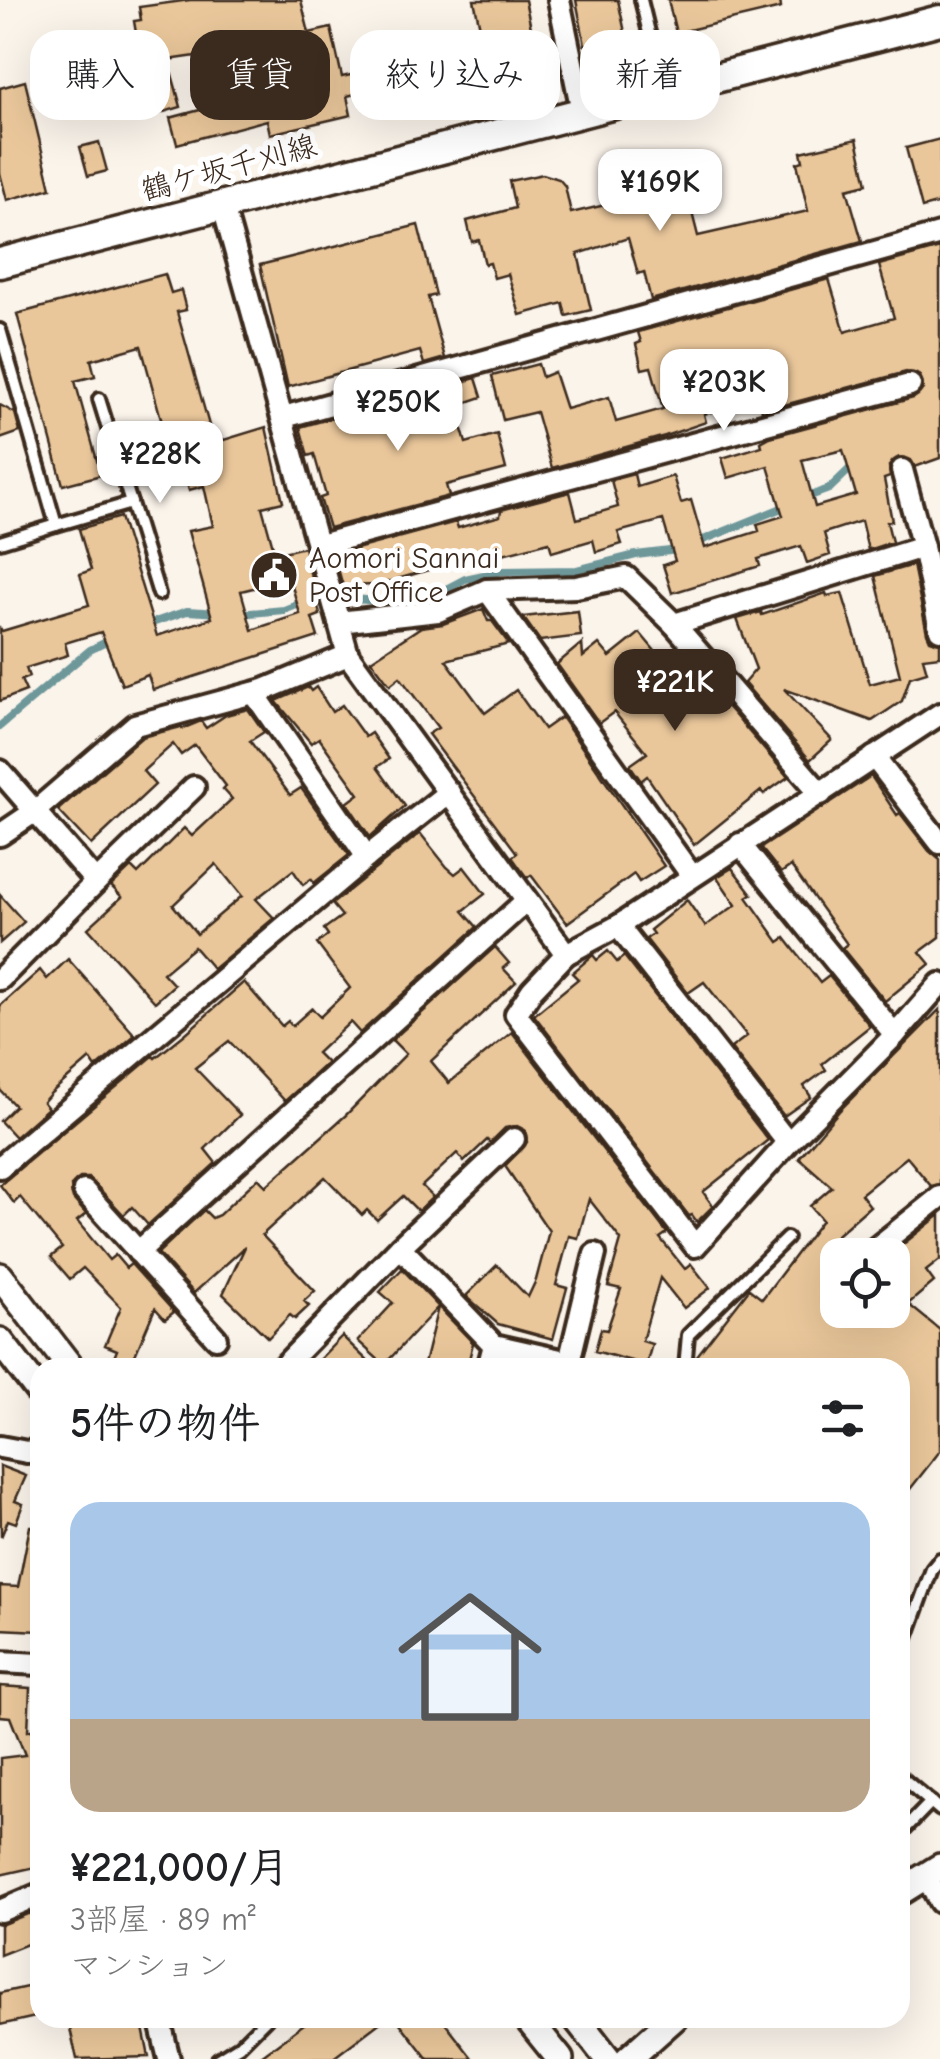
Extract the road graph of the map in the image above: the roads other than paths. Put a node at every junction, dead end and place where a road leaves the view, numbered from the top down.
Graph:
1 (559, 0) edge
2 (641, 0) edge
3 (940, 20) edge
4 (648, 30) edge
5 (720, 75) edge
6 (580, 100) edge
7 (580, 111) edge
8 (222, 203) junction
9 (940, 234) edge
10 (0, 262) edge
11 (0, 330) edge
12 (910, 385) dead end
13 (99, 399) dead end
14 (284, 417) junction
15 (902, 470) dead end
16 (131, 502) junction
17 (56, 525) junction
18 (0, 542) edge
19 (320, 545) junction
20 (923, 547) junction
21 (487, 590) junction
22 (158, 594) dead end
23 (338, 615) junction
24 (674, 624) junction
25 (940, 630) edge
26 (348, 655) junction
27 (254, 692) junction
28 (940, 714) edge
29 (874, 758) junction
30 (0, 771) edge
31 (194, 787) dead end
32 (448, 792) junction
33 (821, 794) junction
34 (34, 812) junction
35 (0, 835) edge
36 (940, 843) edge
37 (740, 844) junction
38 (367, 857) junction
39 (692, 876) junction
40 (96, 882) junction
41 (526, 901) junction
42 (618, 926) junction
43 (566, 954) junction
44 (0, 980) edge
45 (940, 984) edge
46 (896, 1035) junction
47 (514, 1139) dead end
48 (788, 1143) junction
49 (0, 1167) edge
50 (84, 1191) dead end
51 (940, 1196) edge
52 (787, 1238) dead end
53 (888, 1238) edge
54 (400, 1247) junction
55 (138, 1252) junction
56 (595, 1254) dead end
57 (0, 1276) edge
58 (216, 1338) dead end
59 (0, 1342) edge
60 (494, 1345) junction
61 (63, 1358) edge
62 (292, 1358) edge
63 (491, 1358) edge
64 (547, 1358) edge
65 (577, 1358) edge
66 (686, 1358) edge
67 (30, 1380) edge
68 (0, 1447) edge
69 (30, 1452) edge
70 (940, 1559) edge
71 (910, 1630) edge
72 (0, 1662) edge
73 (30, 1664) edge
74 (910, 1785) edge
75 (935, 1806) edge
76 (910, 1826) edge
77 (933, 1872) edge
78 (910, 1886) edge
79 (30, 1898) edge
80 (940, 1902) edge
81 (0, 1911) edge
82 (161, 2028) edge
83 (256, 2028) edge
84 (535, 2028) edge
85 (584, 2028) edge
86 (663, 2028) edge
87 (169, 2059) edge
88 (218, 2059) edge
89 (560, 2059) edge
90 (608, 2059) edge
91 (628, 2059) edge

1 - 6 street
2 - 4 lane
3 - 5 main road, 鶴ケ坂千刈線
7 - 8 main road, 鶴ケ坂千刈線
8 - 10 main road, 鶴ケ坂千刈線
8 - 14 street
9 - 14 street
11 - 17 lane
12 - 19 street
13 - 16 lane
14 - 19 street
15 - 20 street
16 - 17 lane
16 - 22 lane
17 - 18 lane
19 - 23 street
20 - 24 street
20 - 25 street
21 - 23 street
21 - 24 street
21 - 39 street
23 - 26 street
24 - 33 street
26 - 27 street
26 - 32 street
27 - 34 street
27 - 38 street
28 - 29 street
29 - 33 street
29 - 36 street
30 - 34 street
31 - 40 street
32 - 38 street
32 - 41 street
33 - 37 street
34 - 35 street
34 - 40 street
37 - 39 street
37 - 46 street
38 - 49 street
39 - 42 street
40 - 44 street
41 - 43 street
41 - 55 street
42 - 43 street
42 - 48 street
43 - 48 street
45 - 46 street
46 - 48 street
47 - 54 street
50 - 55 street
51 - 53 street
52 - 66 lane
54 - 60 street
54 - 62 street
55 - 58 street
56 - 65 street
57 - 61 street
59 - 67 street
60 - 63 street
60 - 64 street
68 - 69 street
70 - 71 lane
72 - 73 street
74 - 75 lane
75 - 76 lane
77 - 78 street
77 - 80 street
79 - 81 street
82 - 87 street
83 - 88 lane
84 - 89 street
85 - 90 street
86 - 91 street

